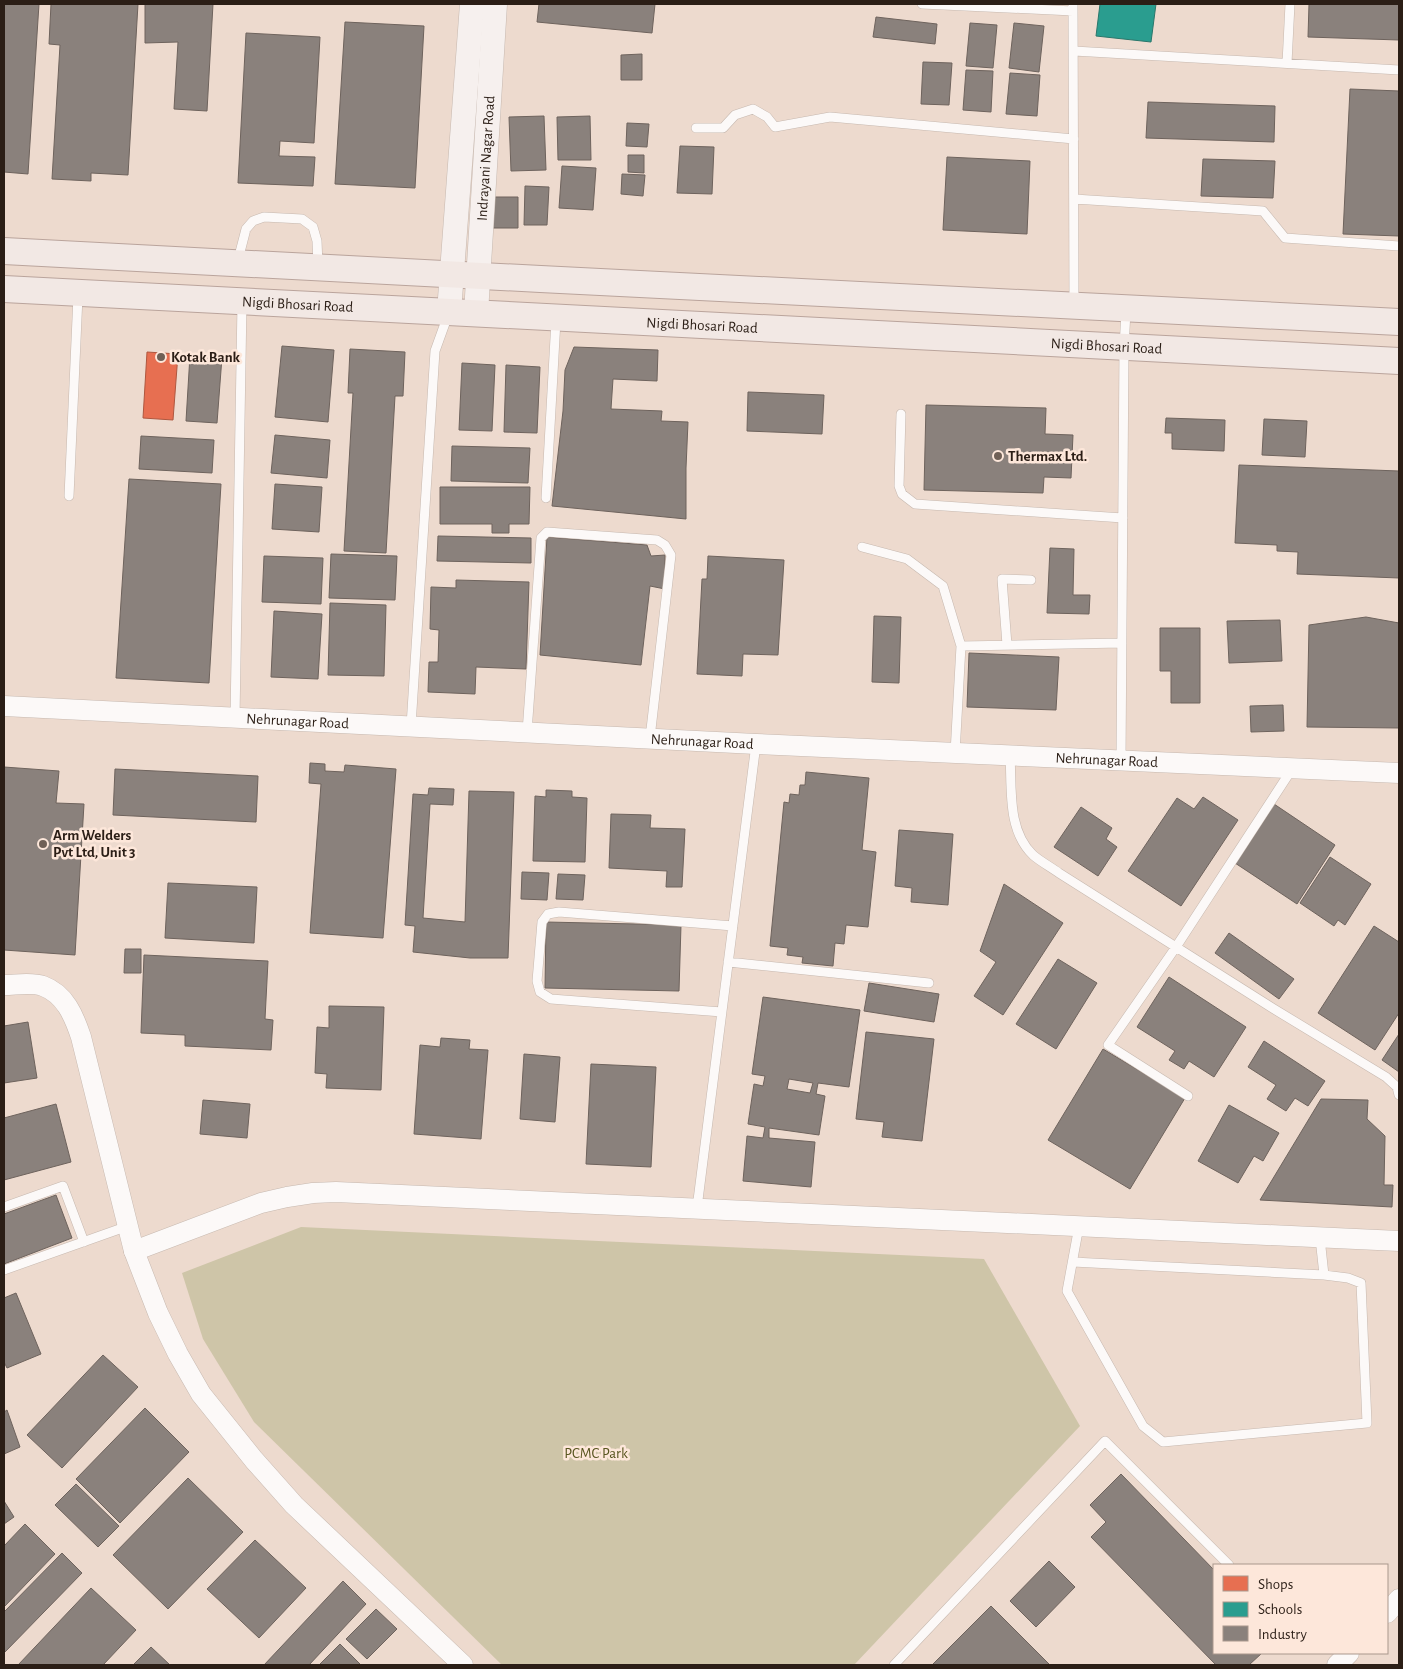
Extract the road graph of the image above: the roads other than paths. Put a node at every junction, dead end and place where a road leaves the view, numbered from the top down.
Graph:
1 (472, 4) edge
2 (495, 4) edge
3 (922, 4) edge
4 (1290, 4) edge
5 (1073, 7) edge
6 (1074, 51) junction
7 (1287, 63) junction
8 (1399, 70) edge
9 (696, 128) dead end
10 (1074, 139) junction
11 (1074, 199) junction
12 (1399, 246) edge
13 (4, 250) edge
14 (237, 262) junction
15 (318, 266) junction
16 (452, 273) junction
17 (480, 275) junction
18 (4, 289) edge
19 (78, 293) junction
20 (242, 301) junction
21 (1074, 308) junction
22 (1126, 310) junction
23 (449, 312) junction
24 (476, 313) junction
25 (556, 317) junction
26 (1399, 322) edge
27 (1124, 348) junction
28 (1399, 361) edge
29 (901, 414) dead end
30 (69, 496) dead end
31 (546, 498) dead end
32 (1123, 518) junction
33 (862, 547) dead end
34 (1032, 580) dead end
35 (1122, 643) junction
36 (1007, 645) junction
37 (961, 646) junction
38 (4, 706) edge
39 (235, 718) junction
40 (411, 727) junction
41 (527, 733) junction
42 (650, 739) junction
43 (756, 744) junction
44 (955, 753) junction
45 (1010, 755) junction
46 (1121, 760) junction
47 (1292, 768) junction
48 (1399, 773) edge
49 (733, 926) junction
50 (1176, 947) junction
51 (728, 962) junction
52 (929, 983) dead end
53 (4, 985) edge
54 (722, 1012) junction
55 (1399, 1092) edge
56 (1188, 1096) dead end
57 (4, 1207) edge
58 (697, 1209) junction
59 (128, 1226) junction
60 (1079, 1226) junction
61 (1320, 1237) junction
62 (1399, 1241) edge
63 (84, 1242) junction
64 (134, 1250) junction
65 (1073, 1262) junction
66 (4, 1270) edge
67 (1324, 1275) junction
68 (1228, 1564) edge
69 (1399, 1600) edge
70 (1388, 1612) edge
71 (1347, 1654) edge
72 (463, 1665) edge
73 (894, 1665) edge
74 (1337, 1665) edge

1 - 16 main road, Indrayani Nagar Road
2 - 17 main road, Indrayani Nagar Road
3 - 5 lane
4 - 7 lane
5 - 6 lane
6 - 7 lane
6 - 10 lane
7 - 8 lane
9 - 10 lane
10 - 11 lane
11 - 12 lane
11 - 21 lane
13 - 14 main road
14 - 15 main road
14 - 15 lane
15 - 16 main road
16 - 17 main road
16 - 23 main road, Indrayani Nagar Road
17 - 21 main road
17 - 24 main road, Indrayani Nagar Road
18 - 19 main road, Nigdi Bhosari Road
19 - 20 main road, Nigdi Bhosari Road
19 - 30 lane
20 - 23 main road, Nigdi Bhosari Road
20 - 39 lane
21 - 22 main road
22 - 26 main road
22 - 27 lane
23 - 24 main road, Nigdi Bhosari Road
23 - 40 lane
24 - 25 main road, Nigdi Bhosari Road
25 - 27 main road, Nigdi Bhosari Road
25 - 31 lane
27 - 28 main road, Nigdi Bhosari Road
27 - 32 lane
29 - 32 lane
32 - 35 lane
33 - 37 lane
34 - 36 lane
35 - 36 lane
35 - 46 lane
36 - 37 lane
37 - 44 lane
38 - 39 street, Nehrunagar Road
39 - 40 street, Nehrunagar Road
40 - 41 street, Nehrunagar Road
41 - 42 street, Nehrunagar Road
41 - 42 lane
42 - 43 street, Nehrunagar Road
43 - 44 street, Nehrunagar Road
43 - 49 lane
44 - 45 street, Nehrunagar Road
45 - 46 street, Nehrunagar Road
45 - 50 lane
46 - 47 street, Nehrunagar Road
47 - 48 street, Nehrunagar Road
47 - 50 lane
49 - 51 lane
49 - 54 lane
50 - 55 lane
50 - 56 lane
51 - 52 lane
51 - 54 lane
53 - 59 street
54 - 58 lane
57 - 63 lane
58 - 60 street
58 - 64 street
59 - 63 lane
59 - 64 street
60 - 61 street
60 - 65 lane
61 - 62 street
61 - 67 lane
63 - 66 lane
64 - 72 street
65 - 67 lane
65 - 67 lane
68 - 73 lane
69 - 70 street
71 - 74 street

